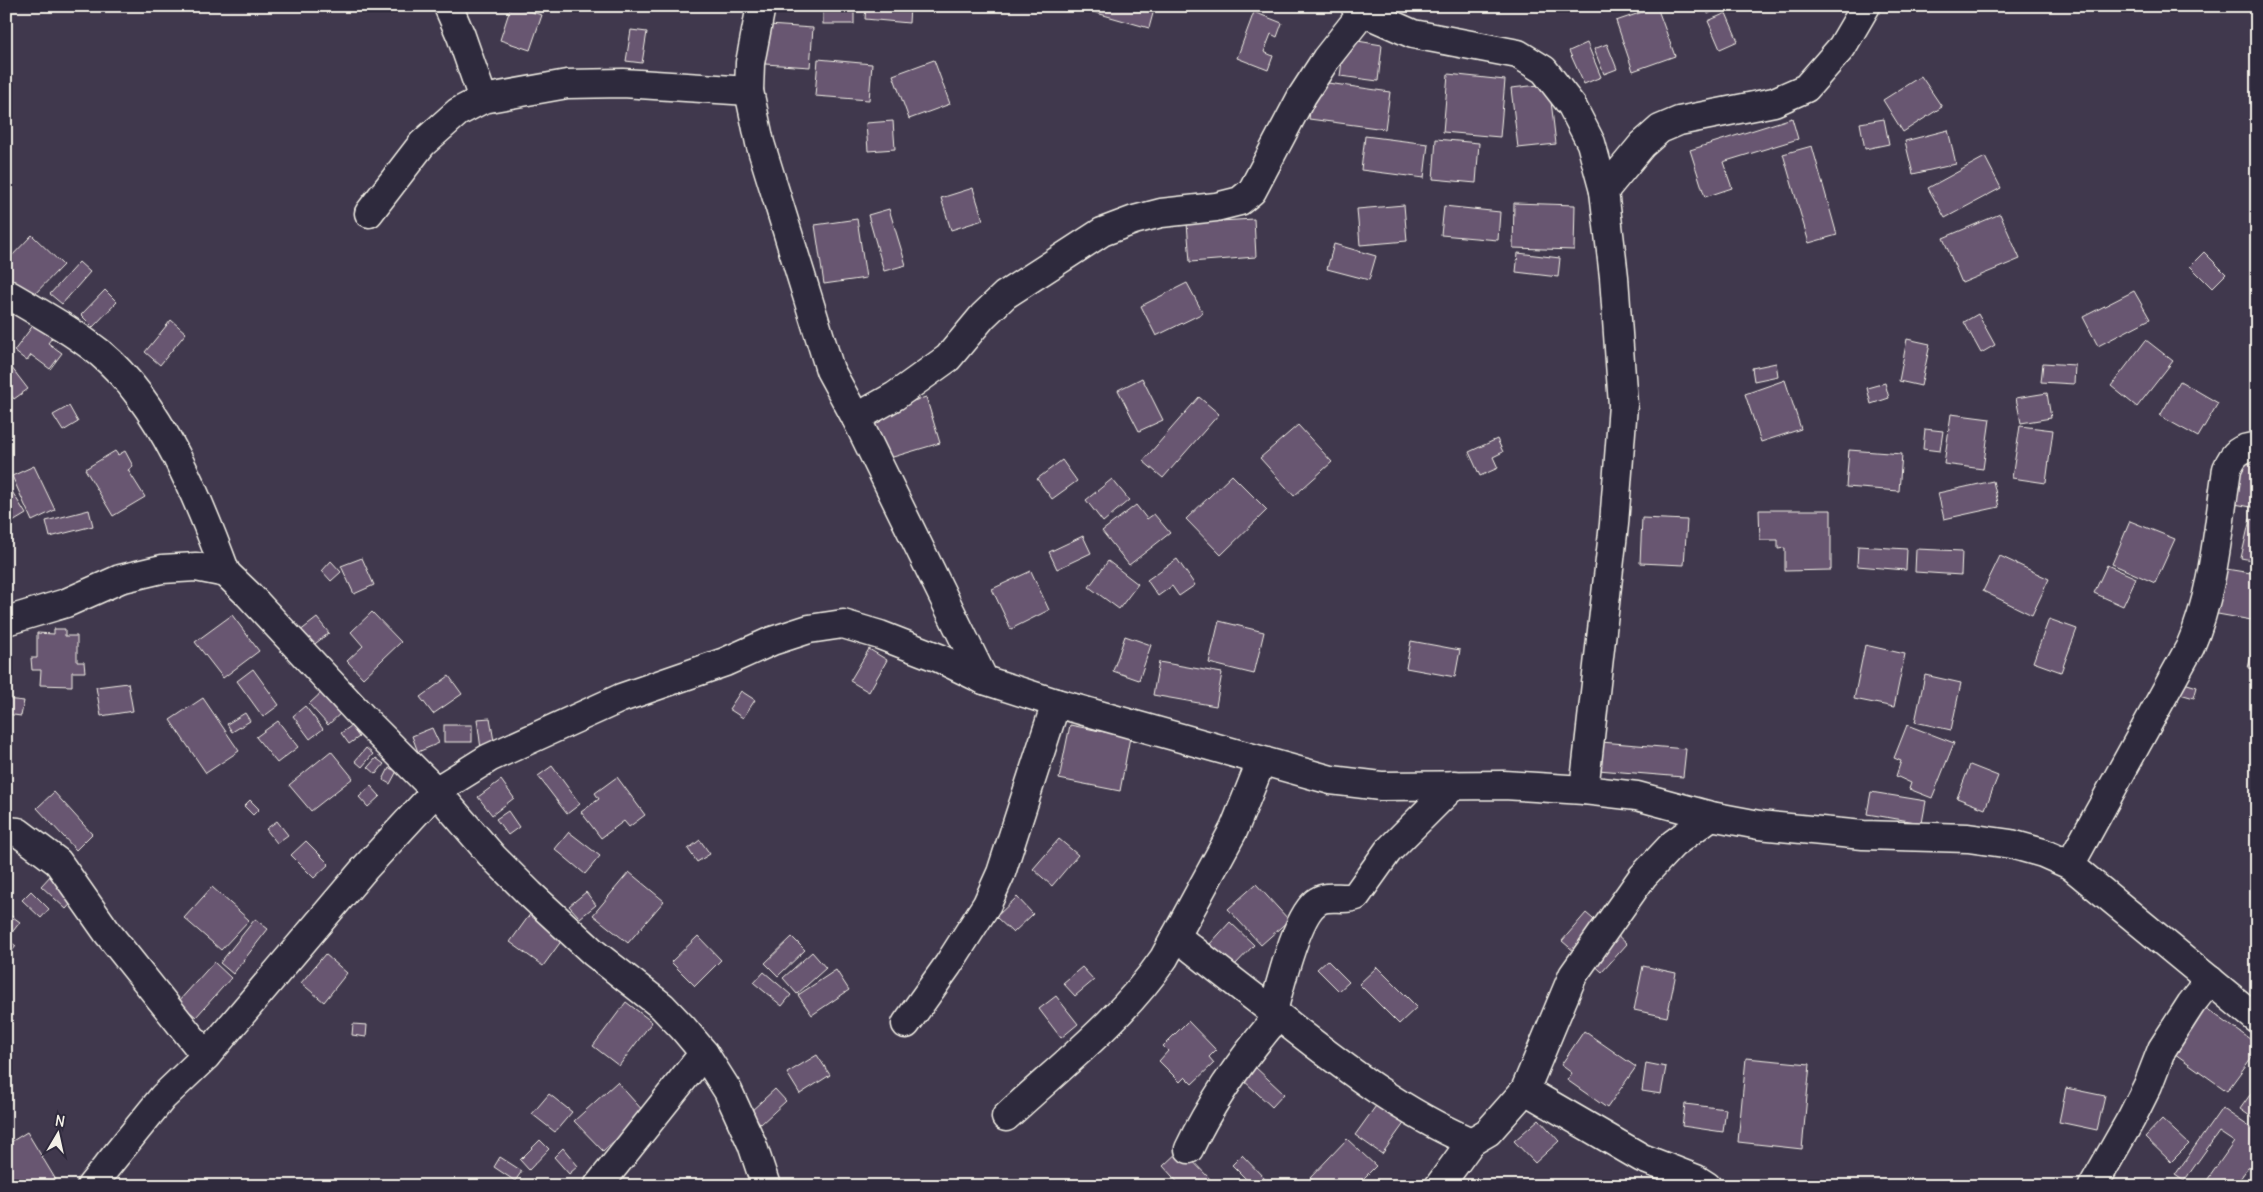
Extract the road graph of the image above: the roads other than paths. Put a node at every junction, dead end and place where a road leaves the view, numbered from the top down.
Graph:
1 (448, 6) edge
2 (761, 6) edge
3 (1866, 6) edge
4 (1359, 9) edge
5 (749, 91) junction
6 (483, 99) junction
7 (1604, 191) junction
8 (369, 213) dead end
9 (6, 294) edge
10 (856, 418) junction
11 (2257, 447) edge
12 (226, 573) junction
13 (6, 622) edge
14 (984, 680) junction
15 (1056, 703) junction
16 (1261, 762) junction
17 (1454, 785) junction
18 (1584, 790) junction
19 (436, 791) junction
20 (1711, 816) junction
21 (6, 831) edge
22 (2070, 865) junction
23 (1176, 936) junction
24 (2210, 980) junction
25 (1275, 1014) junction
26 (2257, 1019) edge
27 (906, 1024) dead end
28 (704, 1053) junction
29 (206, 1056) junction
30 (1525, 1090) junction
31 (1006, 1117) dead end
32 (1471, 1142) junction
33 (1189, 1149) dead end
34 (2095, 1185) edge
35 (91, 1186) edge
36 (598, 1186) edge
37 (766, 1186) edge
38 (1439, 1186) edge
39 (1707, 1186) edge

1 - 6 street
2 - 5 street
3 - 7 street
4 - 7 street
4 - 10 street
5 - 6 street
5 - 10 street
6 - 8 street
7 - 18 street
9 - 12 street
10 - 14 street
11 - 22 street
12 - 13 street
12 - 19 street
14 - 15 street
14 - 19 street
15 - 16 street
15 - 27 street
16 - 17 street
16 - 23 street
17 - 18 street
17 - 25 street
18 - 20 street
19 - 28 street
19 - 29 street
20 - 22 street
20 - 30 street
21 - 29 street
22 - 24 street
23 - 25 street
23 - 31 street
24 - 26 street
24 - 34 street
25 - 32 street
25 - 33 street
28 - 36 street
28 - 37 street
29 - 35 street
30 - 32 street
30 - 39 street
32 - 38 street

